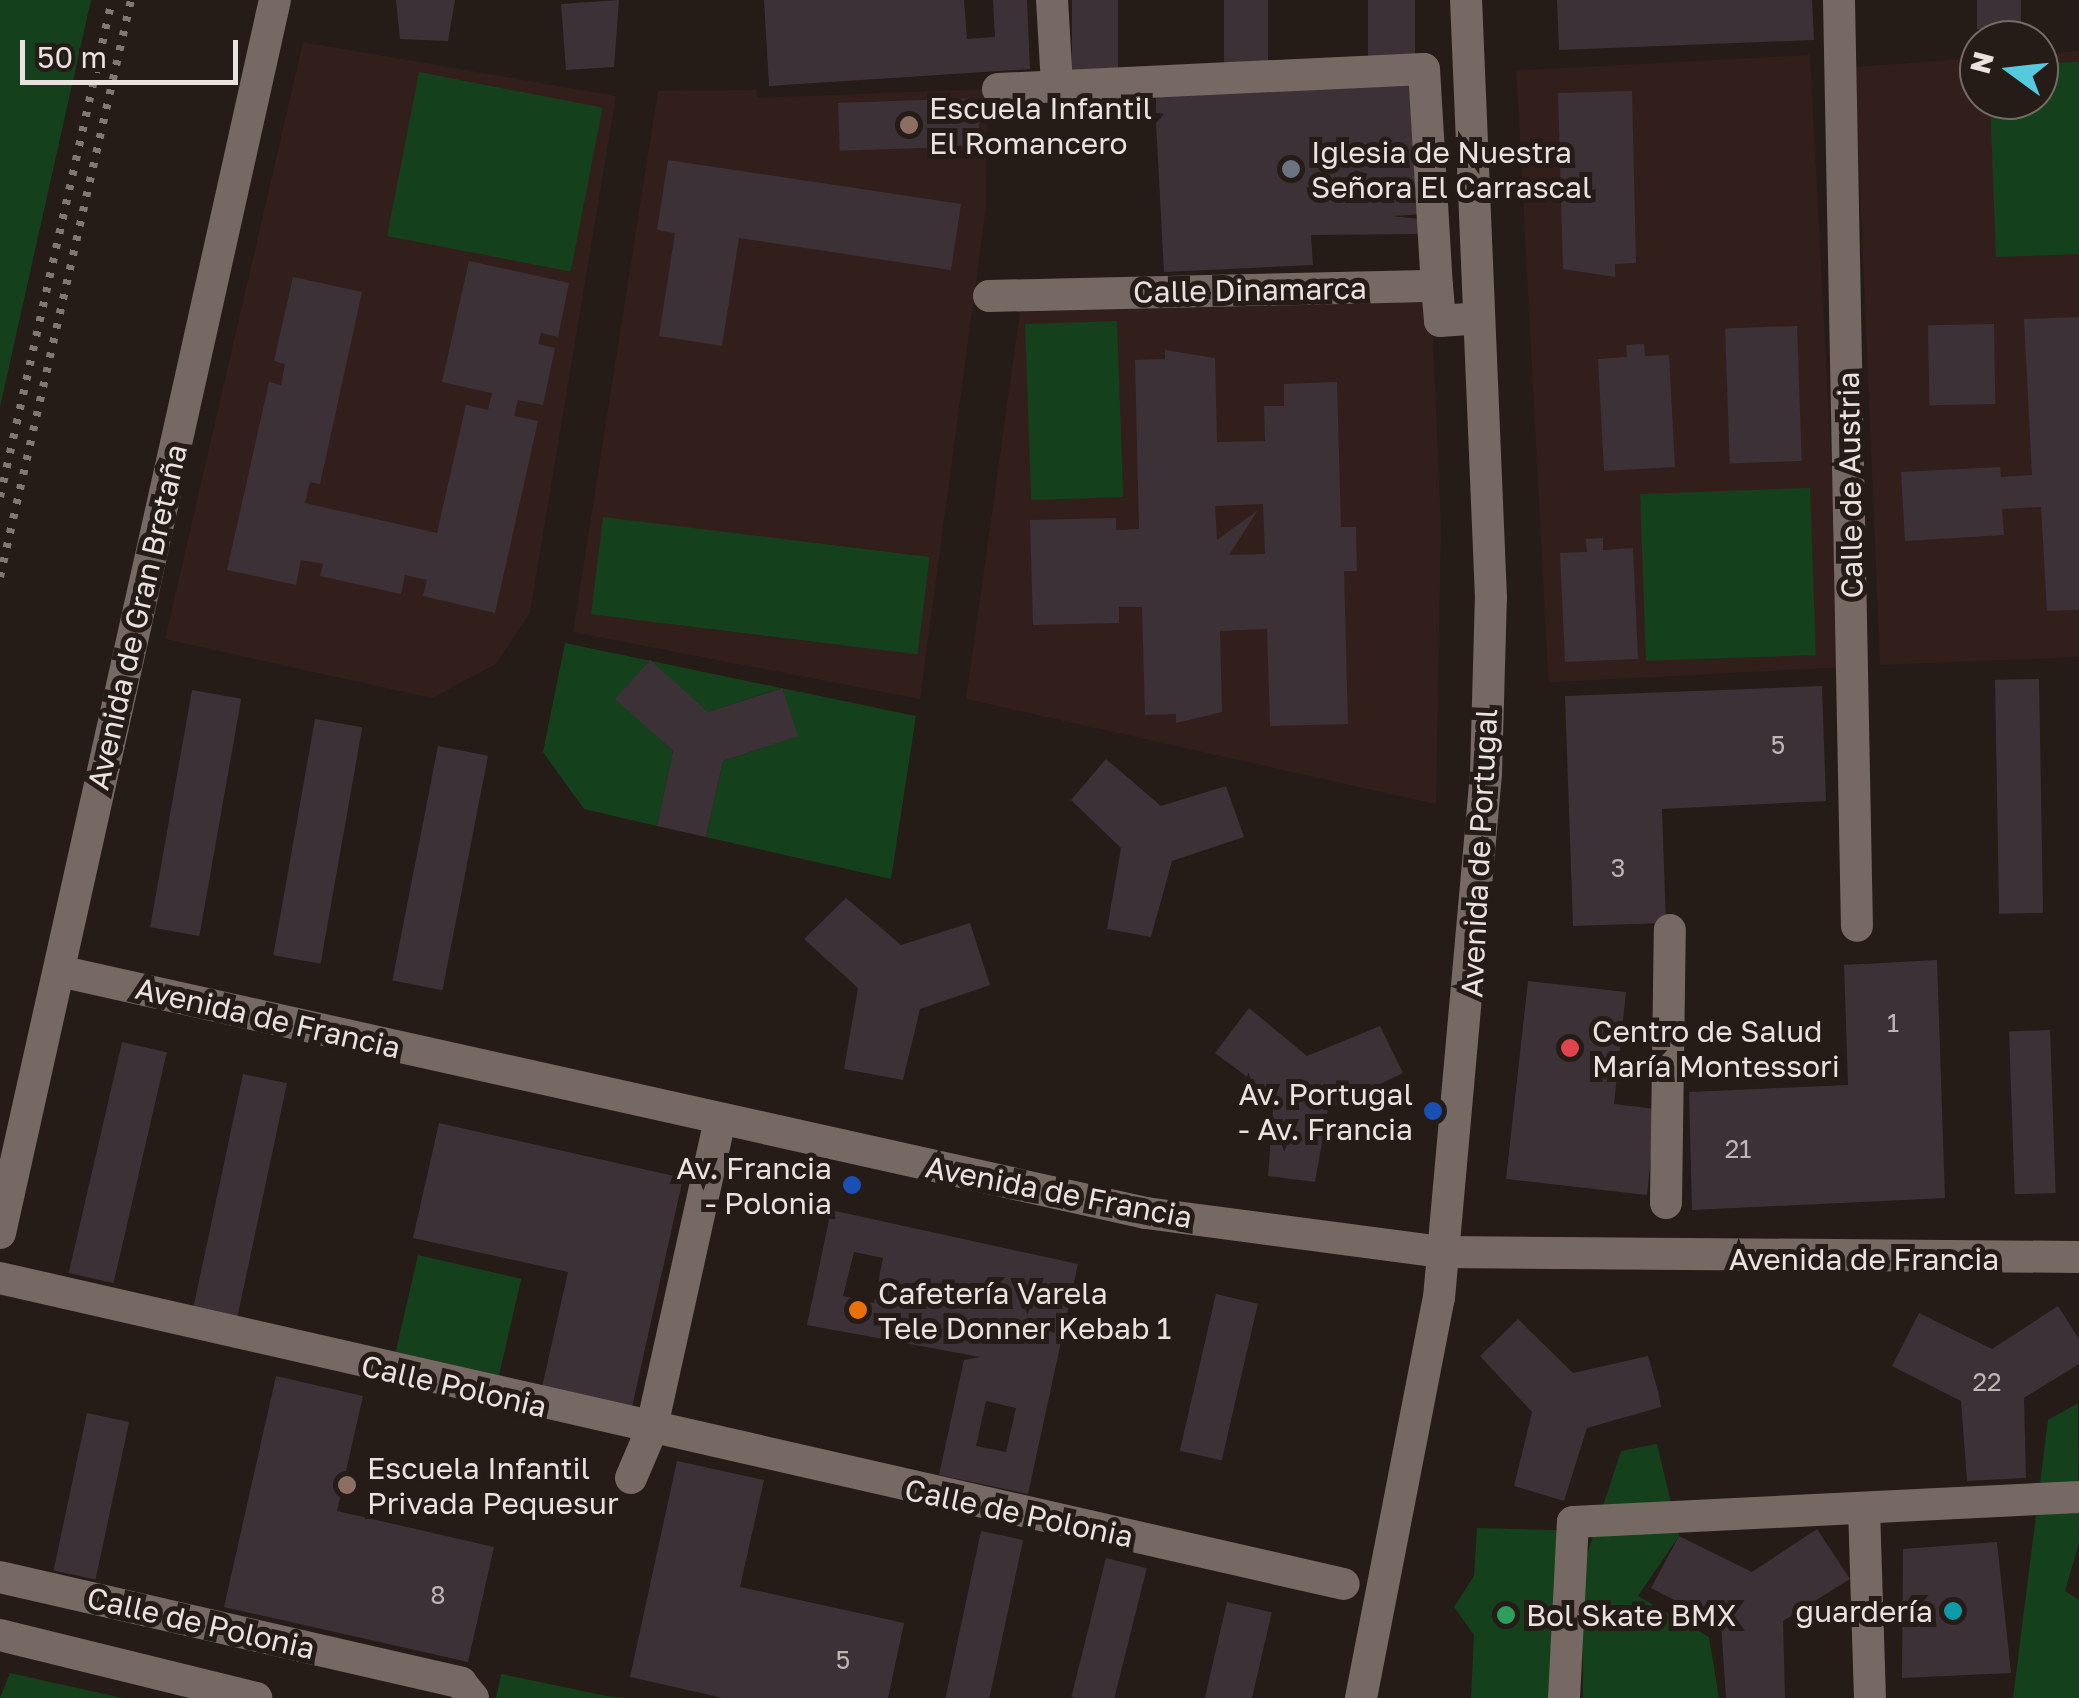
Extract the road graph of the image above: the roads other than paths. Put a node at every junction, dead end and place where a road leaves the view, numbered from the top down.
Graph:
1 (275, 0) edge
2 (1052, 0) edge
3 (1466, 0) edge
4 (1839, 0) edge
5 (1056, 84) junction
6 (998, 89) dead end
7 (1438, 286) junction
8 (989, 296) dead end
9 (1480, 318) junction
10 (1858, 926) dead end
11 (1670, 930) dead end
12 (59, 971) junction
13 (720, 1120) junction
14 (1666, 1203) dead end
15 (0, 1234) edge
16 (1444, 1252) junction
17 (2079, 1257) edge
18 (0, 1278) edge
19 (651, 1431) junction
20 (694, 1441) joint
21 (632, 1478) dead end
22 (2079, 1498) edge
23 (1864, 1508) junction
24 (5, 1578) edge
25 (1344, 1584) dead end
26 (0, 1618) edge
27 (0, 1635) edge
28 (453, 1690) edge
29 (256, 1698) edge
30 (1361, 1698) edge
31 (1564, 1698) edge
32 (1870, 1698) edge

1 - 12 street, Avenida de Gran Bretaña
2 - 5 street
3 - 9 street, Avenida de Portugal
4 - 10 street, Calle de Austria
5 - 6 street
5 - 7 street
7 - 8 street, Calle Dinamarca
7 - 9 street
9 - 16 street, Avenida de Portugal
11 - 14 street
12 - 13 street, Avenida de Francia
12 - 15 street, Avenida de Gran Bretaña
13 - 16 street, Avenida de Francia
13 - 19 street
16 - 17 street, Avenida de Francia
16 - 30 street, Avenida de Portugal
18 - 19 street, Calle Polonia
19 - 20 street, Calle Polonia
19 - 21 street
20 - 25 street, Calle de Polonia
22 - 23 street
23 - 31 street
23 - 32 street
24 - 26 street
24 - 28 street, Calle de Polonia
27 - 29 street

